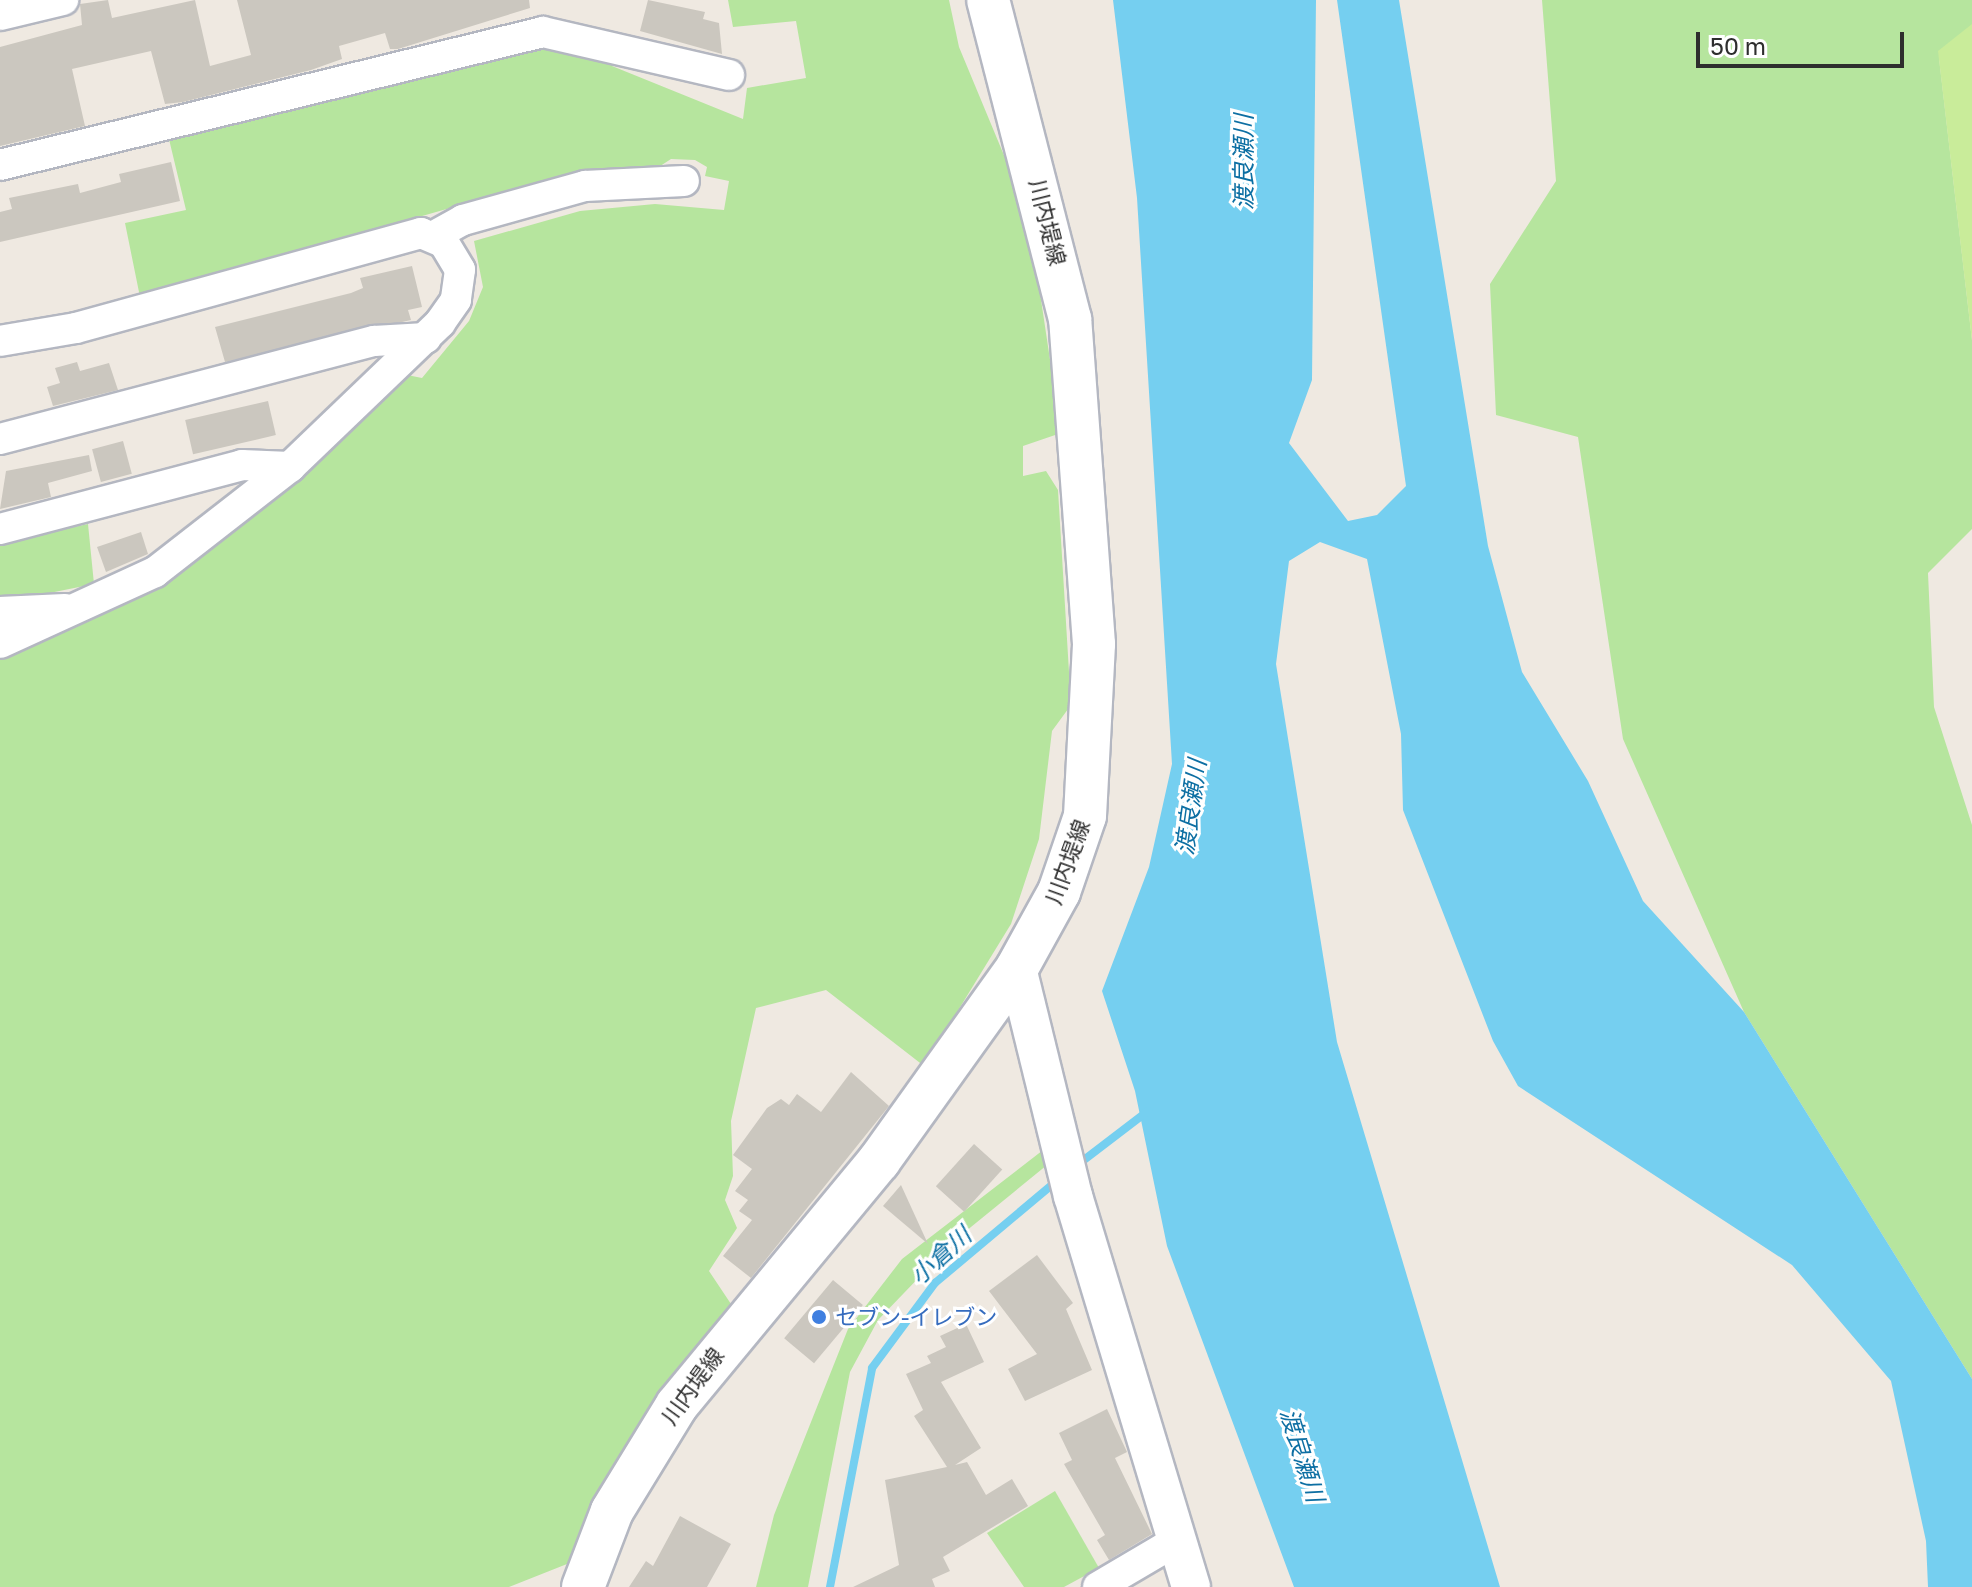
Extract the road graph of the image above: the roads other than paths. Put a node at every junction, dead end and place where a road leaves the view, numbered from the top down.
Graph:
1 (63, 0) edge
2 (988, 0) edge
3 (0, 15) edge
4 (729, 75) dead end
5 (0, 165) edge
6 (684, 181) dead end
7 (434, 236) junction
8 (426, 338) junction
9 (0, 341) edge
10 (0, 439) edge
11 (290, 467) junction
12 (0, 529) edge
13 (75, 610) junction
14 (0, 612) edge
15 (0, 643) edge
16 (1017, 968) junction
17 (1176, 1541) junction
18 (583, 1587) edge
19 (1098, 1587) edge
20 (1191, 1587) edge

1 - 3 street
2 - 16 main road, 川内堤線
4 - 5 street
6 - 7 street
7 - 8 street
7 - 9 street
8 - 10 street
8 - 11 street
11 - 12 street
11 - 13 street
13 - 14 street
13 - 15 street
16 - 17 street
16 - 18 main road, 川内堤線
17 - 19 street
17 - 20 street

